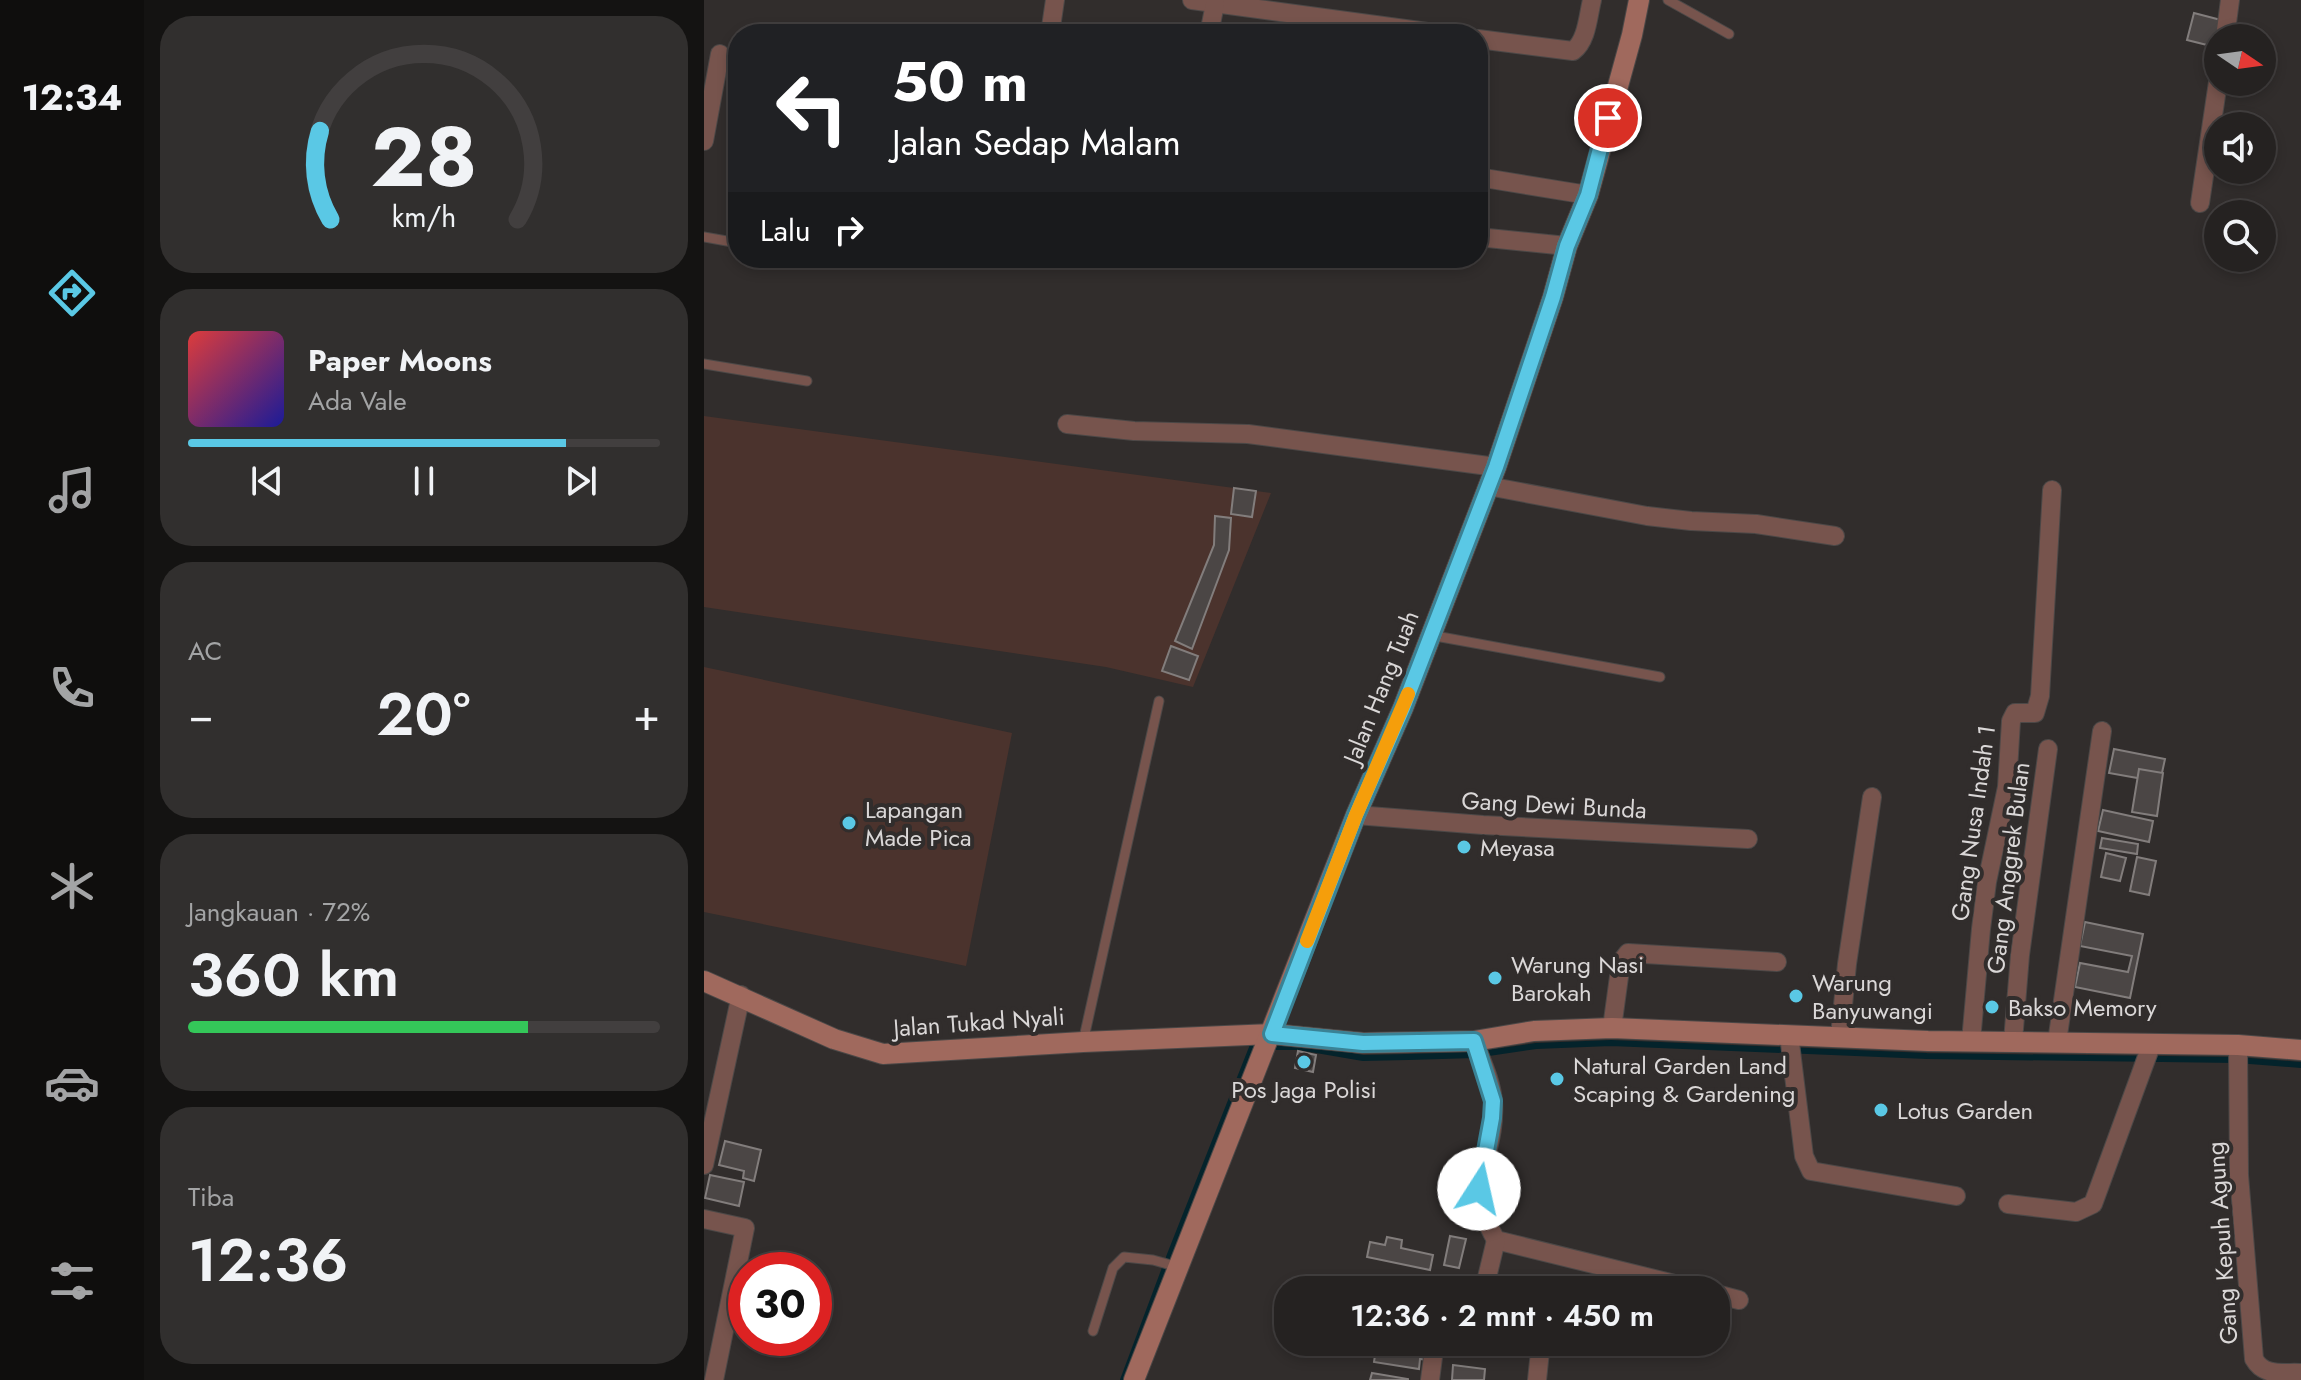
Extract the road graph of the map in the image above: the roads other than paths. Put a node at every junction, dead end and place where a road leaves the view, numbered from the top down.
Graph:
1 (1055, 0) edge
2 (1192, 0) edge
3 (1592, 0) edge
4 (1639, 0) edge
5 (1668, 0) edge
6 (2230, 0) edge
7 (1215, 4) junction
8 (1051, 24) edge
9 (1211, 24) edge
10 (1366, 24) edge
11 (2227, 24) edge
12 (1729, 34) dead end
13 (1488, 40) edge
14 (720, 54) dead end
15 (2216, 96) edge
16 (704, 141) edge
17 (1488, 179) edge
18 (1588, 195) junction
19 (2200, 203) dead end
20 (704, 237) edge
21 (1488, 238) edge
22 (728, 241) edge
23 (1567, 246) junction
24 (704, 364) edge
25 (807, 381) dead end
26 (1067, 424) dead end
27 (1492, 477) junction
28 (2052, 490) dead end
29 (1835, 536) dead end
30 (1430, 635) junction
31 (1660, 677) dead end
32 (1159, 701) dead end
33 (2102, 731) dead end
34 (2048, 749) dead end
35 (1872, 797) dead end
36 (1356, 815) junction
37 (1748, 839) dead end
38 (1777, 962) dead end
39 (704, 981) edge
40 (741, 995) junction
41 (1612, 1028) junction
42 (1272, 1034) junction
43 (1840, 1036) junction
44 (1971, 1041) junction
45 (2013, 1041) junction
46 (1083, 1042) junction
47 (2057, 1042) junction
48 (1790, 1046) junction
49 (1477, 1048) junction
50 (2151, 1048) junction
51 (2301, 1050) edge
52 (2238, 1056) junction
53 (704, 1165) edge
54 (1956, 1196) dead end
55 (2008, 1204) dead end
56 (704, 1219) edge
57 (1496, 1240) junction
58 (1178, 1267) junction
59 (1487, 1276) edge
60 (1642, 1276) edge
61 (1730, 1298) edge
62 (1739, 1300) dead end
63 (1093, 1331) dead end
64 (1433, 1356) edge
65 (1540, 1356) edge
66 (2301, 1373) edge
67 (714, 1380) edge
68 (1134, 1380) edge
69 (1430, 1380) edge
70 (1537, 1380) edge

1 - 8 street
2 - 7 street
3 - 13 street
4 - 18 street, Jalan Hang Tuah
5 - 12 lane
6 - 11 street
7 - 9 street
7 - 10 street
14 - 16 street
15 - 19 street
17 - 18 street
18 - 23 street, Jalan Hang Tuah
20 - 22 lane
21 - 23 street
23 - 27 street, Jalan Hang Tuah
24 - 25 lane
26 - 27 street
27 - 29 street
27 - 30 street, Jalan Hang Tuah
28 - 44 street, Gang Nusa Indah 1
30 - 31 lane
30 - 36 street, Jalan Hang Tuah
32 - 46 lane
33 - 47 street
34 - 45 street, Gang Anggrek Bulan
35 - 43 street
36 - 37 street, Gang Dewi Bunda
36 - 42 street, Jalan Hang Tuah
38 - 41 street
39 - 40 street, Jalan Tukad Nyali
40 - 46 street, Jalan Tukad Nyali
40 - 53 street
41 - 48 street, Jalan Tukad Nyali
41 - 49 street, Jalan Tukad Nyali
42 - 46 street, Jalan Tukad Nyali
42 - 49 street, Jalan Tukad Nyali
42 - 58 street, Jalan Hang Tuah
43 - 44 street, Jalan Tukad Nyali
43 - 48 street, Jalan Tukad Nyali
44 - 45 street, Jalan Tukad Nyali
45 - 47 street, Jalan Tukad Nyali
47 - 50 street, Jalan Tukad Nyali
48 - 54 street
49 - 57 street
50 - 52 street, Jalan Tukad Nyali
50 - 55 street
51 - 52 street, Jalan Tukad Nyali
52 - 66 street, Gang Kepuh Agung
56 - 67 street
57 - 59 street
57 - 60 street
58 - 63 lane
58 - 68 street, Jalan Hang Tuah
61 - 62 street
64 - 69 street
65 - 70 street

